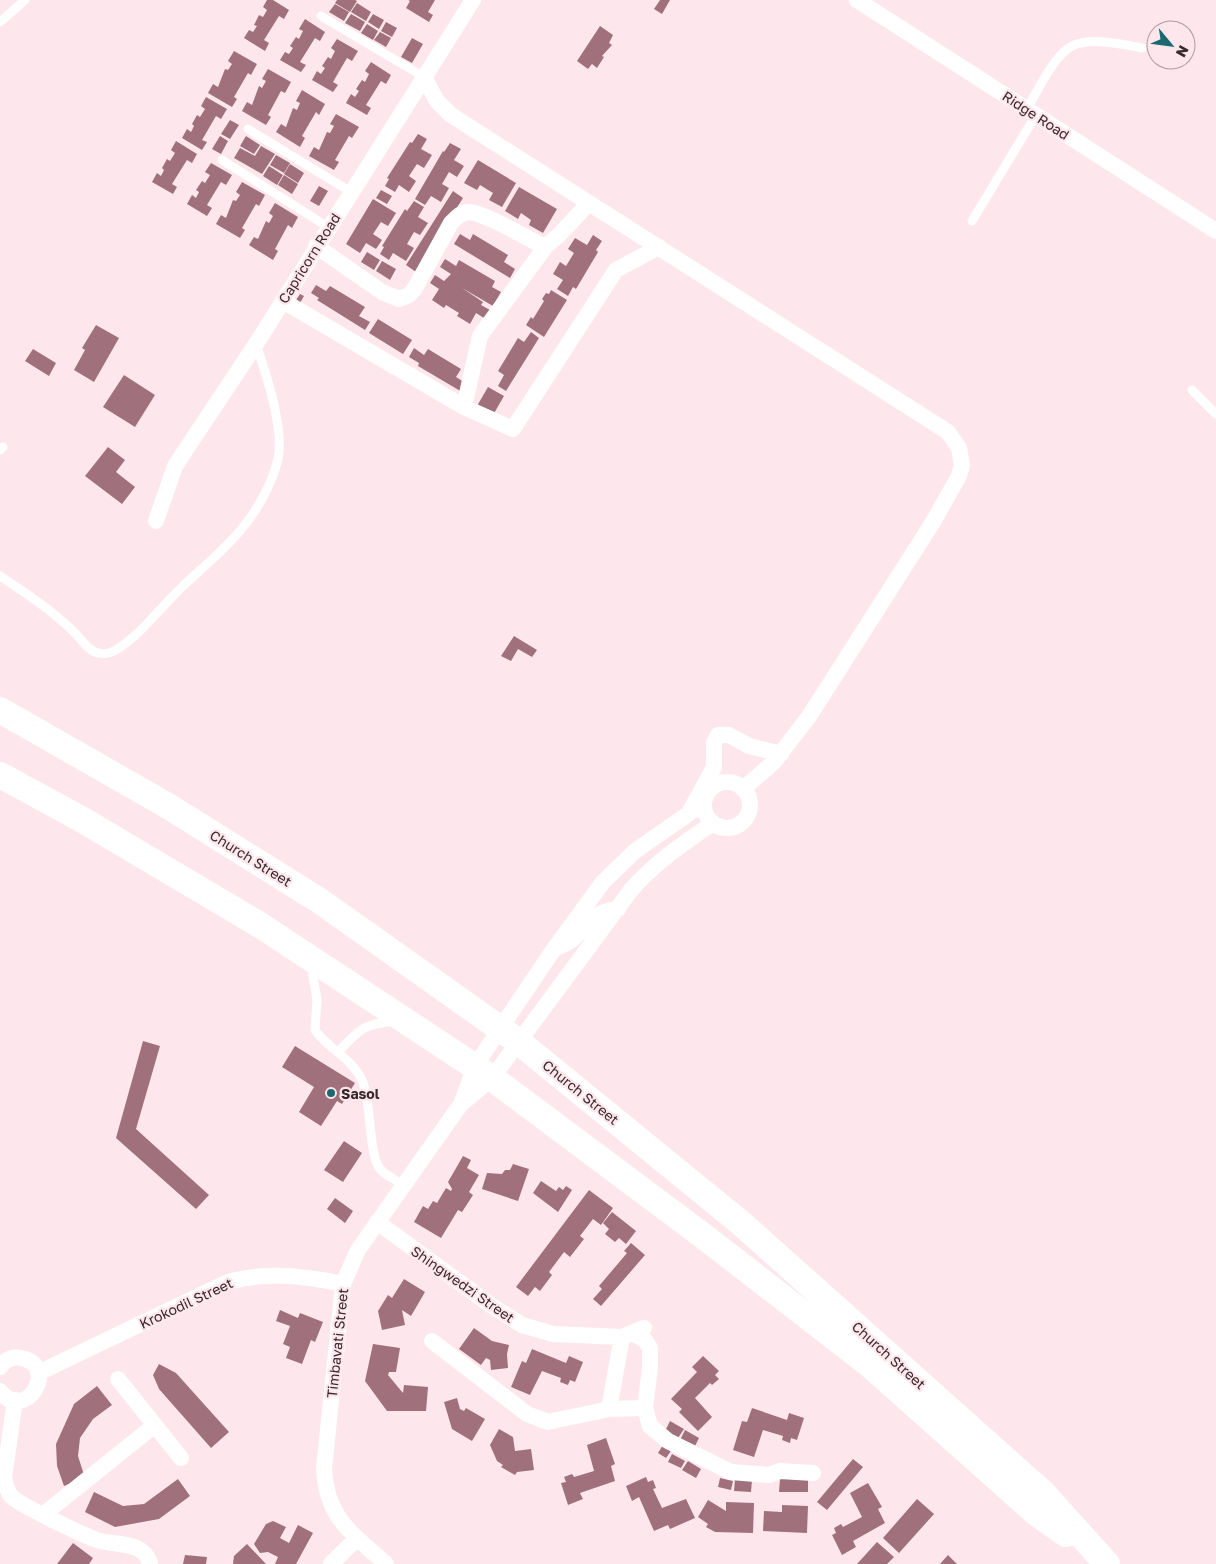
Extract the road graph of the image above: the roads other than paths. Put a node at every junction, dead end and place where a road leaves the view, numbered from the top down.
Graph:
1 (25, 0) edge
2 (473, 0) edge
3 (857, 0) edge
4 (320, 16) dead end
5 (0, 22) edge
6 (1142, 48) dead end
7 (424, 77) junction
8 (1031, 112) junction
9 (248, 130) dead end
10 (222, 160) dead end
11 (351, 192) junction
12 (589, 203) junction
13 (972, 221) dead end
14 (328, 227) junction
15 (1216, 231) edge
16 (316, 246) junction
17 (546, 246) junction
18 (658, 247) junction
19 (283, 300) junction
20 (256, 344) junction
21 (1192, 390) dead end
22 (464, 407) junction
23 (1216, 414) edge
24 (156, 521) dead end
25 (0, 576) edge
26 (0, 710) edge
27 (780, 754) junction
28 (0, 775) edge
29 (743, 789) junction
30 (697, 807) junction
31 (712, 823) junction
32 (618, 909) junction
33 (554, 948) junction
34 (310, 957) junction
35 (402, 1020) junction
36 (510, 1036) junction
37 (338, 1052) junction
38 (483, 1072) junction
39 (403, 1185) junction
40 (377, 1222) junction
41 (343, 1284) junction
42 (633, 1333) junction
43 (432, 1341) dead end
44 (0, 1367) edge
45 (38, 1373) junction
46 (118, 1380) dead end
47 (0, 1392) edge
48 (14, 1400) junction
49 (609, 1408) junction
50 (646, 1408) junction
51 (155, 1424) junction
52 (181, 1458) dead end
53 (813, 1472) dead end
54 (3, 1489) edge
55 (44, 1514) junction
56 (357, 1538) junction
57 (1103, 1560) edge
58 (150, 1564) edge
59 (332, 1564) edge
60 (386, 1564) edge

1 - 5 lane
2 - 7 street, Capricorn Road
3 - 8 street, Ridge Road
4 - 7 lane
6 - 8 lane
7 - 11 street, Capricorn Road
7 - 12 street
8 - 13 lane
8 - 15 street, Ridge Road
9 - 11 lane
10 - 14 lane
11 - 14 street, Capricorn Road
12 - 17 street
12 - 18 street
14 - 16 street, Capricorn Road
16 - 17 street
16 - 19 street, Capricorn Road
17 - 22 street
18 - 22 street
18 - 27 street
19 - 20 street, Capricorn Road
19 - 22 street
20 - 24 street, Capricorn Road
20 - 25 lane
21 - 23 lane
26 - 36 main road, Church Street
27 - 29 street
27 - 30 street
28 - 34 main road, Church Street
29 - 30 street
29 - 31 street
30 - 31 street
30 - 33 street
31 - 32 street
32 - 33 street
32 - 36 street
33 - 36 street
34 - 35 main road, Church Street
34 - 37 lane
35 - 37 lane
35 - 38 main road, Church Street
36 - 38 street, Timbavati Street
36 - 38 street, Timbavati Street
36 - 57 main road, Church Street
37 - 39 lane
38 - 39 street, Timbavati Street
38 - 57 main road, Church Street
39 - 40 street, Timbavati Street
40 - 41 street, Timbavati Street
40 - 42 street, Shingwedzi Street
41 - 45 street, Krokodil Street
41 - 56 street, Timbavati Street
42 - 49 street
42 - 50 street
43 - 49 street
44 - 45 street
45 - 48 street
46 - 51 street
47 - 48 street
48 - 54 street
49 - 50 street
50 - 53 street
51 - 52 street
51 - 55 street
54 - 55 street
55 - 58 street
56 - 59 street
56 - 60 street, Timbavati Street

